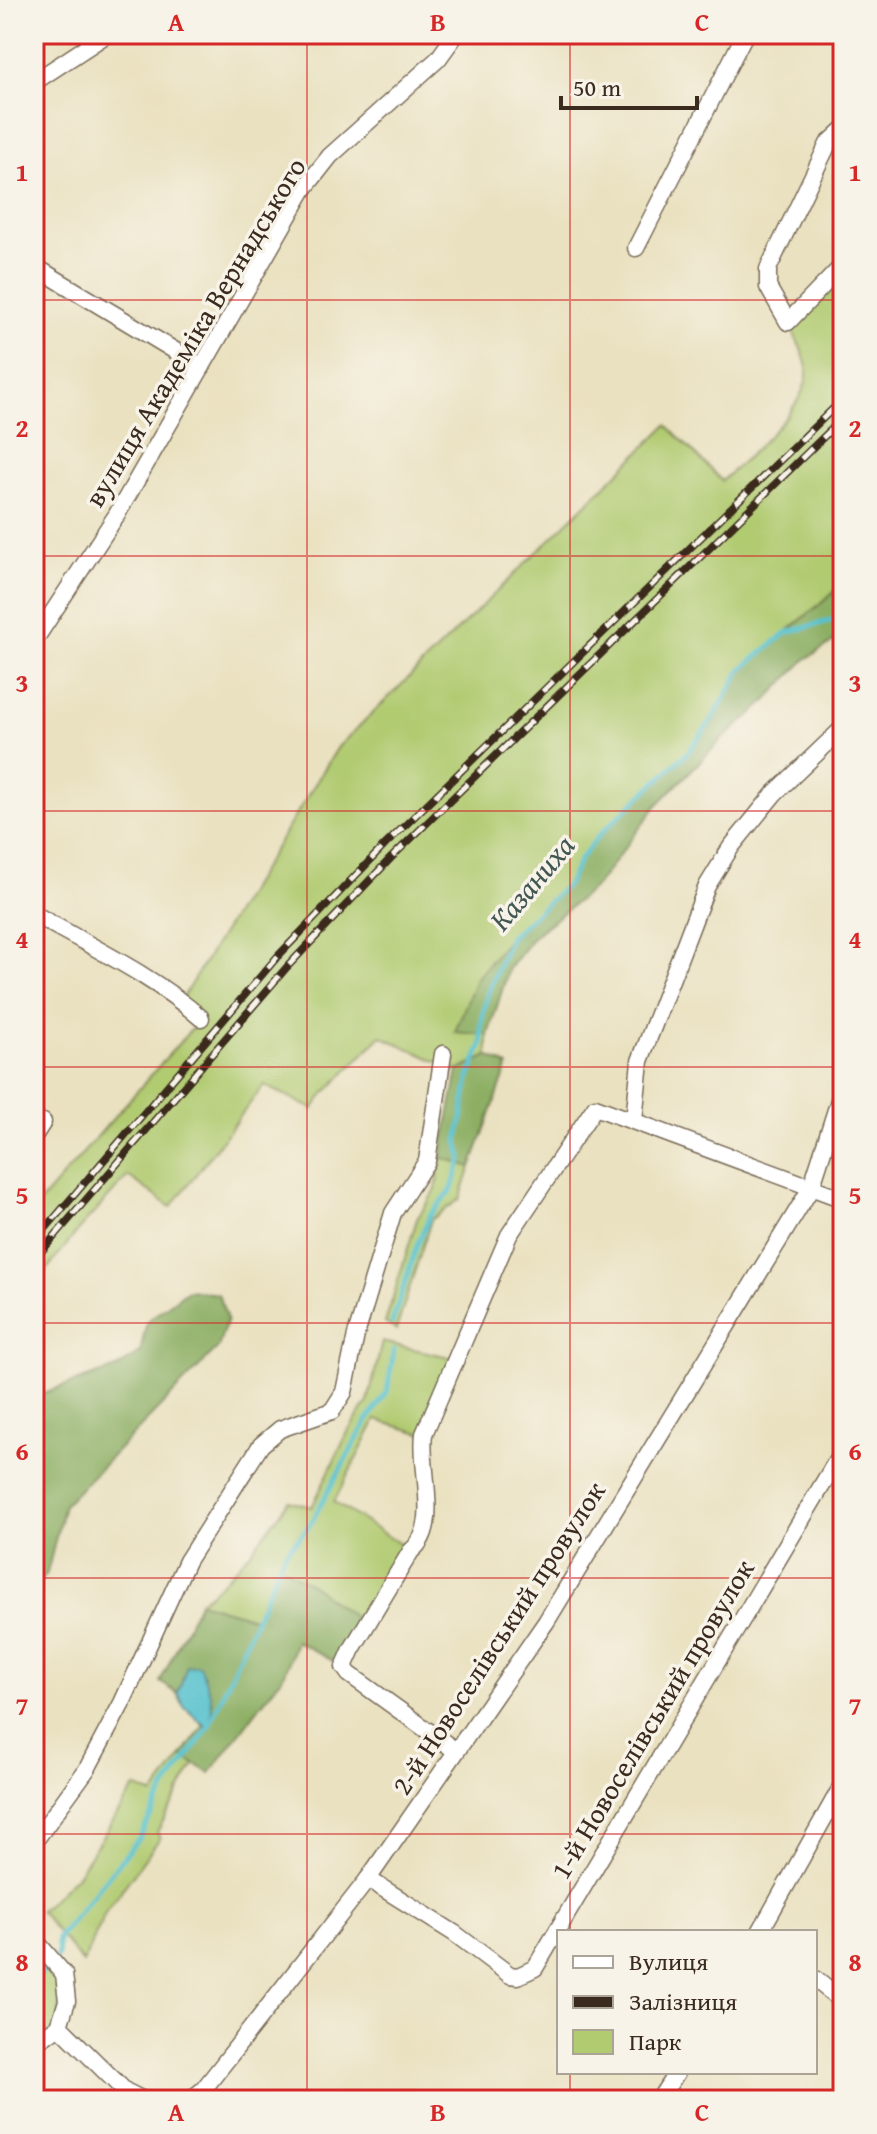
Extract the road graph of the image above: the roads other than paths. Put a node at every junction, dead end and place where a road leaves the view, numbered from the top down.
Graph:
1 (107, 34) edge
2 (456, 34) edge
3 (745, 34) edge
4 (34, 82) edge
5 (843, 130) edge
6 (636, 248) dead end
7 (843, 265) edge
8 (34, 266) edge
9 (202, 367) junction
10 (34, 641) edge
11 (843, 728) edge
12 (34, 914) edge
13 (201, 1018) dead end
14 (443, 1054) dead end
15 (843, 1088) edge
16 (634, 1120) junction
17 (811, 1188) junction
18 (843, 1199) edge
19 (843, 1450) edge
20 (456, 1751) junction
21 (843, 1784) edge
22 (34, 1842) edge
23 (368, 1879) junction
24 (558, 1930) edge
25 (761, 1930) edge
26 (557, 1931) edge
27 (34, 1939) edge
28 (817, 1981) edge
29 (843, 2002) edge
30 (59, 2026) junction
31 (34, 2044) edge
32 (676, 2074) edge
33 (143, 2100) edge
34 (190, 2100) edge
35 (659, 2100) edge

1 - 4 street
2 - 9 street, вулиця Академіка Вернадського
3 - 6 street
5 - 7 street
8 - 9 street
9 - 10 street, вулиця Академіка Вернадського
11 - 16 street
12 - 13 street
14 - 22 street
15 - 17 street, 2-й Новоселівський провулок
16 - 17 street
16 - 20 street
17 - 18 street
17 - 20 street, 2-й Новоселівський провулок
19 - 24 street, 1-й Новоселівський провулок
20 - 23 street, 2-й Новоселівський провулок
21 - 25 street
23 - 26 street, 1-й Новоселівський провулок
23 - 34 street, 2-й Новоселівський провулок
27 - 30 street
28 - 29 street
30 - 31 street
30 - 33 street
32 - 35 street

